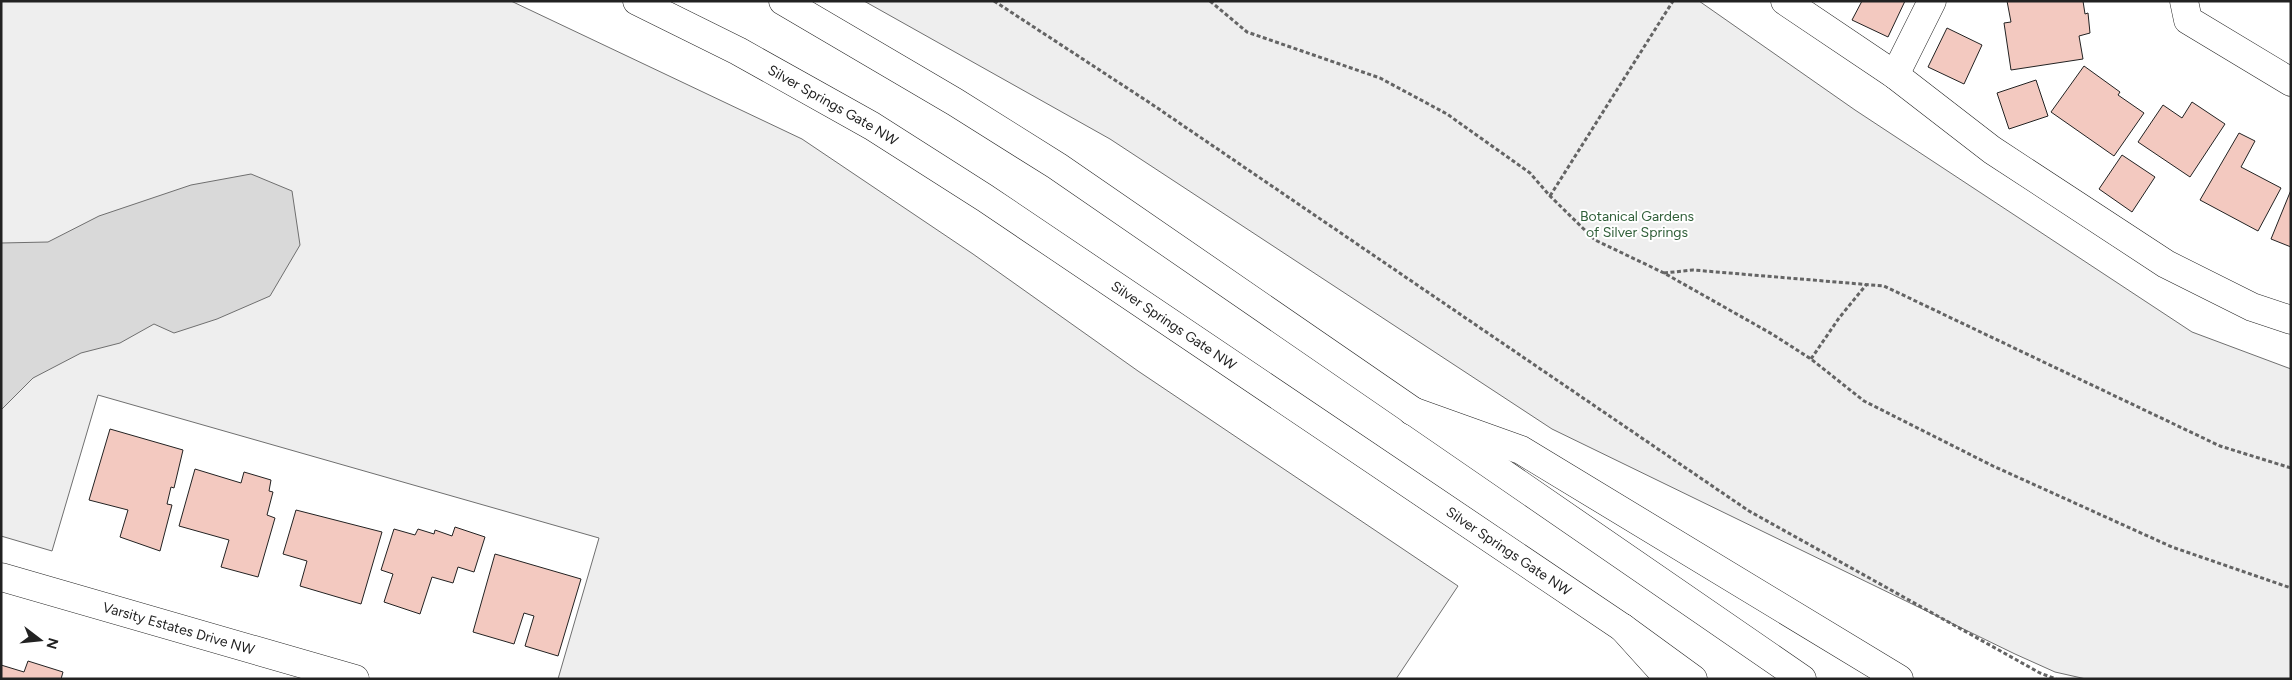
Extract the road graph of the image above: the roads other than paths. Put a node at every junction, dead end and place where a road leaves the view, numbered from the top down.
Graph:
1 (637, 1) edge
2 (783, 1) edge
3 (1785, 1) edge
4 (1932, 1) edge
5 (2184, 1) edge
6 (1895, 75) junction
7 (2291, 82) edge
8 (2291, 320) edge
9 (1412, 411) junction
10 (1, 577) edge
11 (1623, 628) junction
12 (355, 679) edge
13 (1669, 679) edge
14 (1693, 679) edge
15 (1802, 679) edge
16 (1900, 679) edge

1 - 11 main road, Silver Springs Gate NW
2 - 9 main road
3 - 6 main road
4 - 6 main road
5 - 7 main road
6 - 8 main road
9 - 15 main road
9 - 16 main road
10 - 12 main road, Varsity Estates Drive NW
11 - 13 main road
11 - 14 main road, Silver Springs Gate NW

